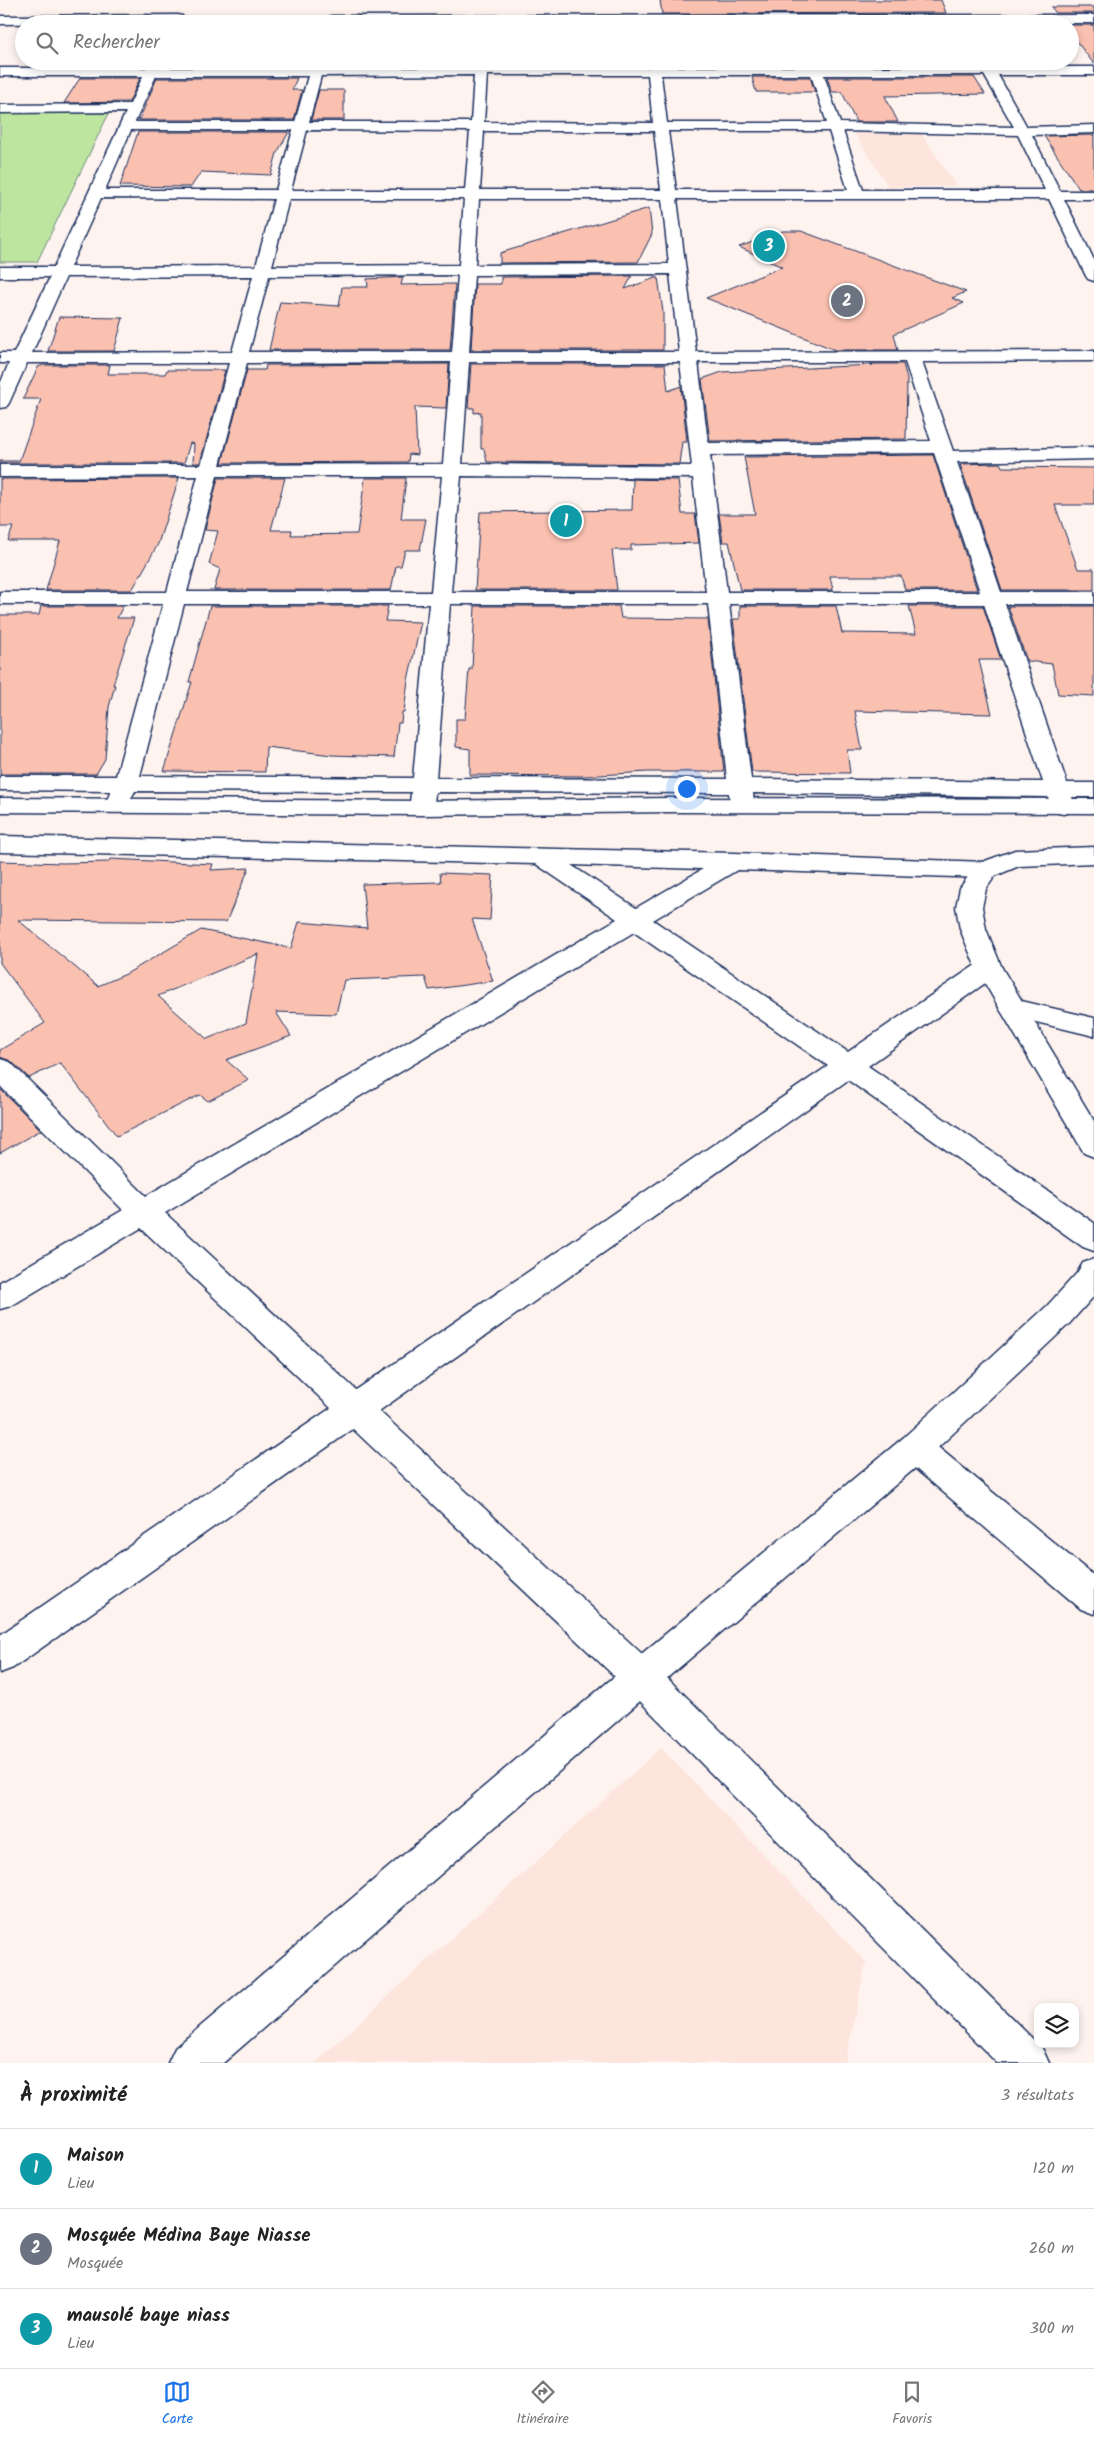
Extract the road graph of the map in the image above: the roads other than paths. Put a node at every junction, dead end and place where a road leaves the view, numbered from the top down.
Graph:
1 (184, 6) dead end
2 (336, 6) dead end
3 (793, 6) dead end
4 (956, 7) dead end
5 (180, 15) edge
6 (333, 15) edge
7 (797, 15) edge
8 (960, 15) edge
9 (1079, 19) edge
10 (1094, 19) edge
11 (0, 20) edge
12 (15, 20) edge
13 (61, 70) edge
14 (152, 70) edge
15 (315, 70) edge
16 (482, 70) edge
17 (654, 70) edge
18 (815, 70) edge
19 (988, 70) edge
20 (1072, 70) edge
21 (1094, 71) edge
22 (0, 72) edge
23 (134, 108) junction
24 (0, 109) edge
25 (126, 126) junction
26 (300, 126) junction
27 (478, 126) junction
28 (661, 127) junction
29 (834, 127) junction
30 (1094, 130) edge
31 (1023, 131) junction
32 (95, 194) junction
33 (282, 194) junction
34 (472, 194) junction
35 (669, 194) junction
36 (857, 194) junction
37 (1052, 194) junction
38 (1094, 195) edge
39 (678, 269) junction
40 (466, 270) junction
41 (261, 271) junction
42 (0, 272) edge
43 (59, 272) junction
44 (1093, 272) edge
45 (911, 355) junction
46 (1094, 356) edge
47 (0, 358) edge
48 (20, 358) junction
49 (238, 358) junction
50 (459, 358) junction
51 (689, 358) junction
52 (0, 403) edge
53 (700, 450) junction
54 (942, 452) junction
55 (1094, 454) edge
56 (452, 470) junction
57 (0, 471) edge
58 (208, 472) junction
59 (703, 472) junction
60 (991, 597) junction
61 (0, 598) edge
62 (175, 598) junction
63 (440, 598) junction
64 (718, 598) junction
65 (1094, 598) edge
66 (0, 783) edge
67 (1094, 790) edge
68 (122, 794) junction
69 (741, 795) junction
70 (423, 796) junction
71 (1061, 799) junction
72 (0, 805) edge
73 (1094, 806) edge
74 (0, 844) edge
75 (1094, 855) edge
76 (542, 856) junction
77 (734, 861) junction
78 (986, 870) junction
79 (635, 920) junction
80 (989, 968) junction
81 (1013, 1008) junction
82 (1094, 1027) edge
83 (849, 1067) junction
84 (0, 1069) edge
85 (1094, 1146) edge
86 (144, 1212) junction
87 (1094, 1239) edge
88 (1094, 1271) edge
89 (0, 1297) edge
90 (356, 1409) junction
91 (915, 1448) junction
92 (1094, 1598) edge
93 (0, 1656) edge
94 (641, 1677) junction
95 (190, 2063) edge
96 (1027, 2063) edge

1 - 5 street
2 - 6 street
3 - 7 street
4 - 8 street
9 - 10 street
11 - 12 street
13 - 22 street
14 - 23 street
15 - 26 street
16 - 27 street
17 - 28 street
18 - 29 street
19 - 31 street
20 - 21 street
23 - 24 street
23 - 25 street
25 - 26 street
25 - 32 street
26 - 27 street
26 - 33 street
27 - 28 street
27 - 34 street
28 - 29 street
28 - 35 street
29 - 31 street
29 - 36 street
30 - 31 street
31 - 37 street
32 - 33 street
32 - 43 street
33 - 34 street
33 - 41 street
34 - 35 street
34 - 40 street
35 - 36 street
35 - 39 street
36 - 37 street
37 - 38 street
37 - 44 street
39 - 40 street
39 - 51 street
40 - 41 street
40 - 50 street
41 - 43 street
41 - 49 street
42 - 43 street
43 - 48 street
45 - 46 street
45 - 51 street
45 - 54 street
47 - 48 street
48 - 49 street
48 - 52 street
49 - 50 street
49 - 58 street
50 - 51 street
50 - 56 street
51 - 53 street
53 - 54 street
53 - 59 street
54 - 55 street
54 - 60 street
56 - 58 street
56 - 59 street
56 - 63 street
57 - 58 street
58 - 62 street
59 - 64 street
60 - 64 street
60 - 65 street
60 - 71 street
61 - 62 street
62 - 63 street
62 - 68 street
63 - 64 street
63 - 70 street
64 - 69 street
66 - 68 street
67 - 71 street
68 - 70 street
68 - 72 street
69 - 70 street
69 - 71 street
71 - 73 street
74 - 76 street
75 - 78 street
76 - 77 street
76 - 79 street
77 - 78 street
77 - 79 street
78 - 80 street
79 - 83 street
79 - 86 street
80 - 81 street
80 - 83 street
81 - 82 street
81 - 85 street
83 - 87 street
83 - 90 street
84 - 86 street
86 - 89 street
86 - 90 street
88 - 91 street
90 - 93 street
90 - 94 street
91 - 92 street
91 - 94 street
94 - 95 street
94 - 96 street

